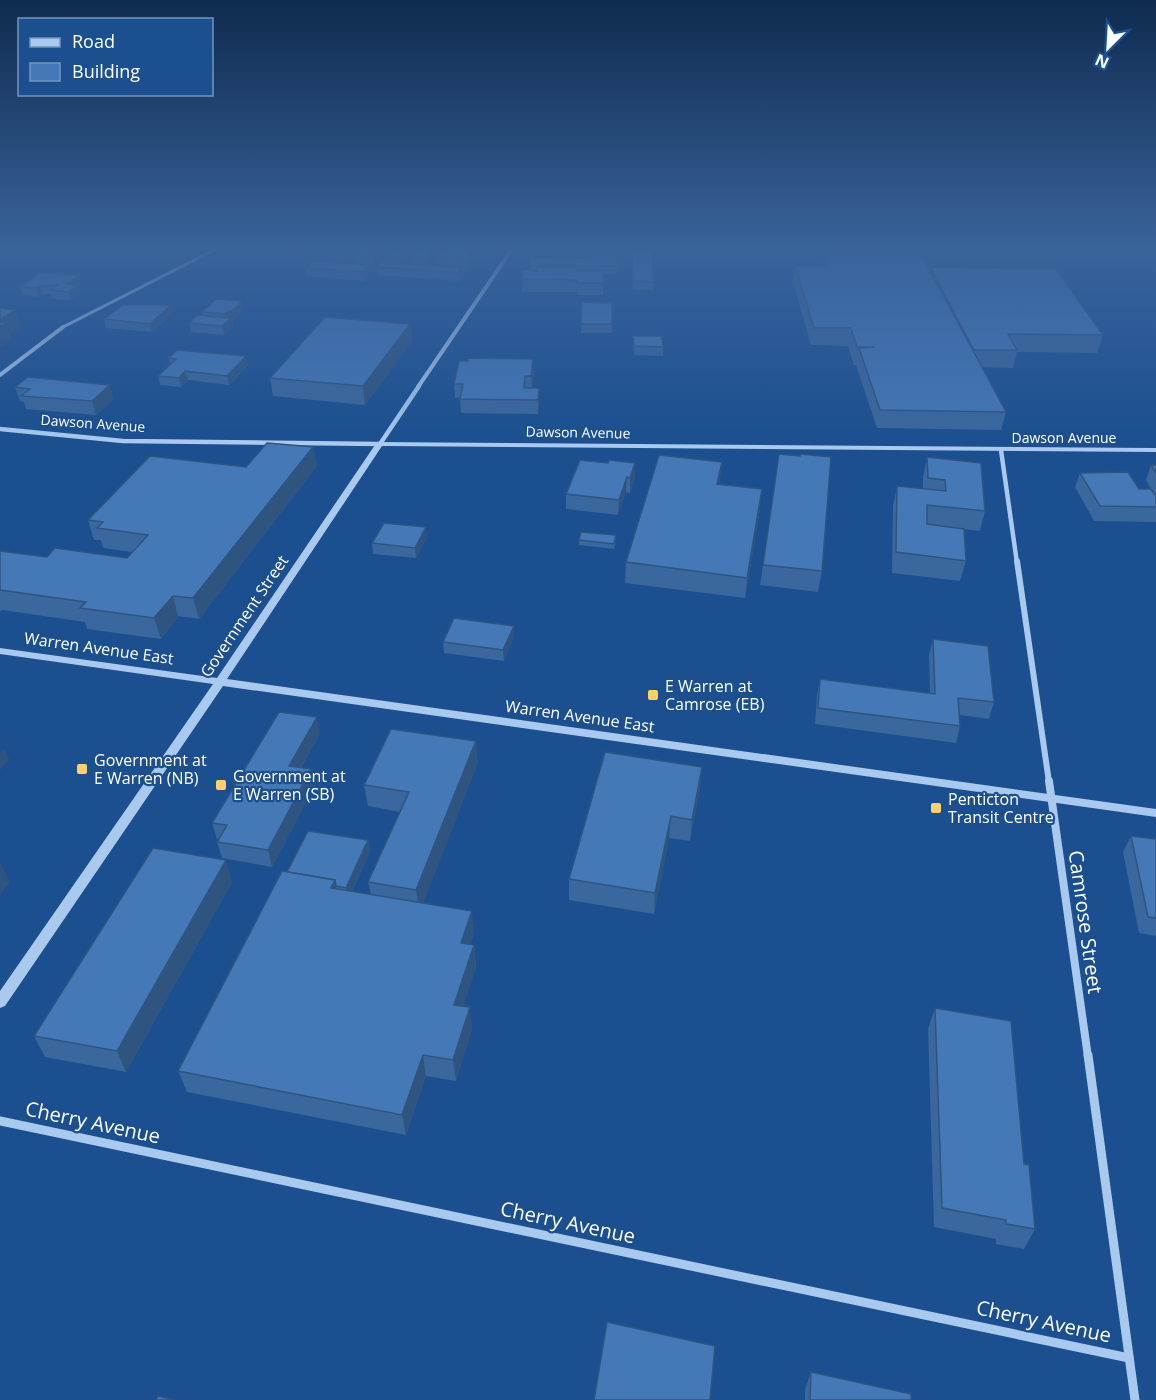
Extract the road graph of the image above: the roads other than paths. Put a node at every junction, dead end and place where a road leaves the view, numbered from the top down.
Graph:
1 (94, 311) edge
2 (469, 311) edge
3 (63, 327) joint
4 (0, 375) edge
5 (0, 429) edge
6 (380, 444) junction
7 (1001, 450) junction
8 (1156, 450) edge
9 (0, 651) edge
10 (220, 682) junction
11 (1051, 799) junction
12 (1156, 813) edge
13 (0, 1002) edge
14 (0, 1121) edge
15 (1129, 1358) junction
16 (1135, 1400) edge

1 - 3 lane
2 - 6 street, Government Street
3 - 4 street
5 - 6 street, Dawson Avenue
6 - 7 street, Dawson Avenue
6 - 10 street, Government Street
7 - 8 street, Dawson Avenue
7 - 11 street, Camrose Street
9 - 10 street, Warren Avenue East
10 - 11 street, Warren Avenue East
10 - 13 street, Government Street
11 - 12 street, Warren Avenue East
11 - 15 street, Camrose Street
14 - 15 street, Cherry Avenue
15 - 16 street, Camrose Street

